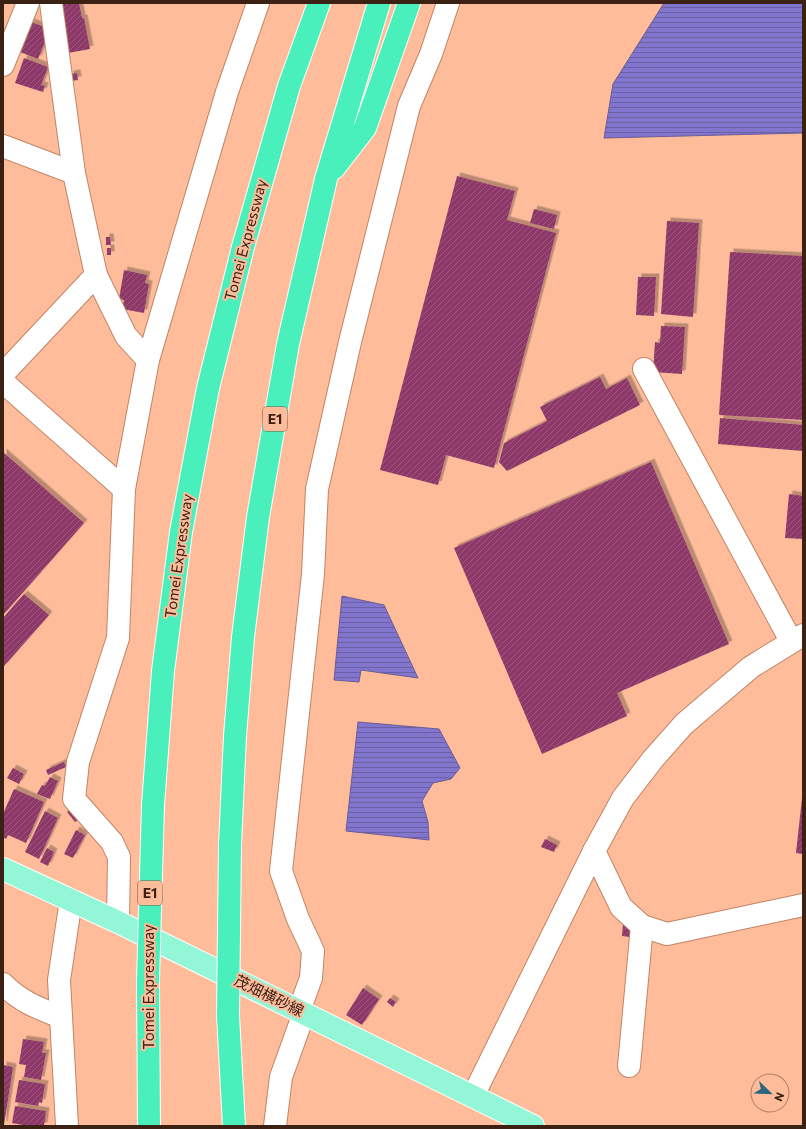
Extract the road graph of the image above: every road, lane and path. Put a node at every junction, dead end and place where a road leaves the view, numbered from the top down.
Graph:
1 (28, 3) edge
2 (51, 3) edge
3 (258, 3) edge
4 (319, 3) edge
5 (379, 3) edge
6 (409, 3) edge
7 (448, 3) edge
8 (3, 65) edge
9 (3, 146) edge
10 (74, 173) junction
11 (326, 179) junction
12 (96, 275) junction
13 (148, 360) junction
14 (644, 369) dead end
15 (3, 374) edge
16 (3, 382) edge
17 (124, 489) junction
18 (797, 638) edge
19 (594, 851) junction
20 (3, 869) edge
21 (71, 900) junction
22 (803, 905) edge
23 (118, 922) junction
24 (642, 926) junction
25 (3, 984) edge
26 (302, 1012) junction
27 (61, 1017) junction
28 (629, 1066) dead end
29 (473, 1096) junction
30 (67, 1126) edge
31 (149, 1126) edge
32 (234, 1126) edge
33 (275, 1126) edge
34 (533, 1126) edge

1 - 8 street
2 - 10 street
3 - 13 street
4 - 31 highway, Tomei Expressway / E1, bridge
5 - 11 highway, E1
6 - 11 highway
7 - 26 street
9 - 10 street
10 - 12 street
11 - 32 highway, E1, bridge
12 - 13 street
12 - 15 street
13 - 17 street
14 - 18 street
16 - 17 street
17 - 23 street
18 - 19 street
19 - 24 street
19 - 29 street
20 - 21 main road, 茂畑横砂線
21 - 23 main road, 茂畑横砂線
21 - 27 street
22 - 24 street
23 - 26 main road, 茂畑横砂線
24 - 28 street
25 - 27 street
26 - 29 main road, 茂畑横砂線
26 - 33 street
27 - 30 street
29 - 34 main road, 茂畑横砂線

